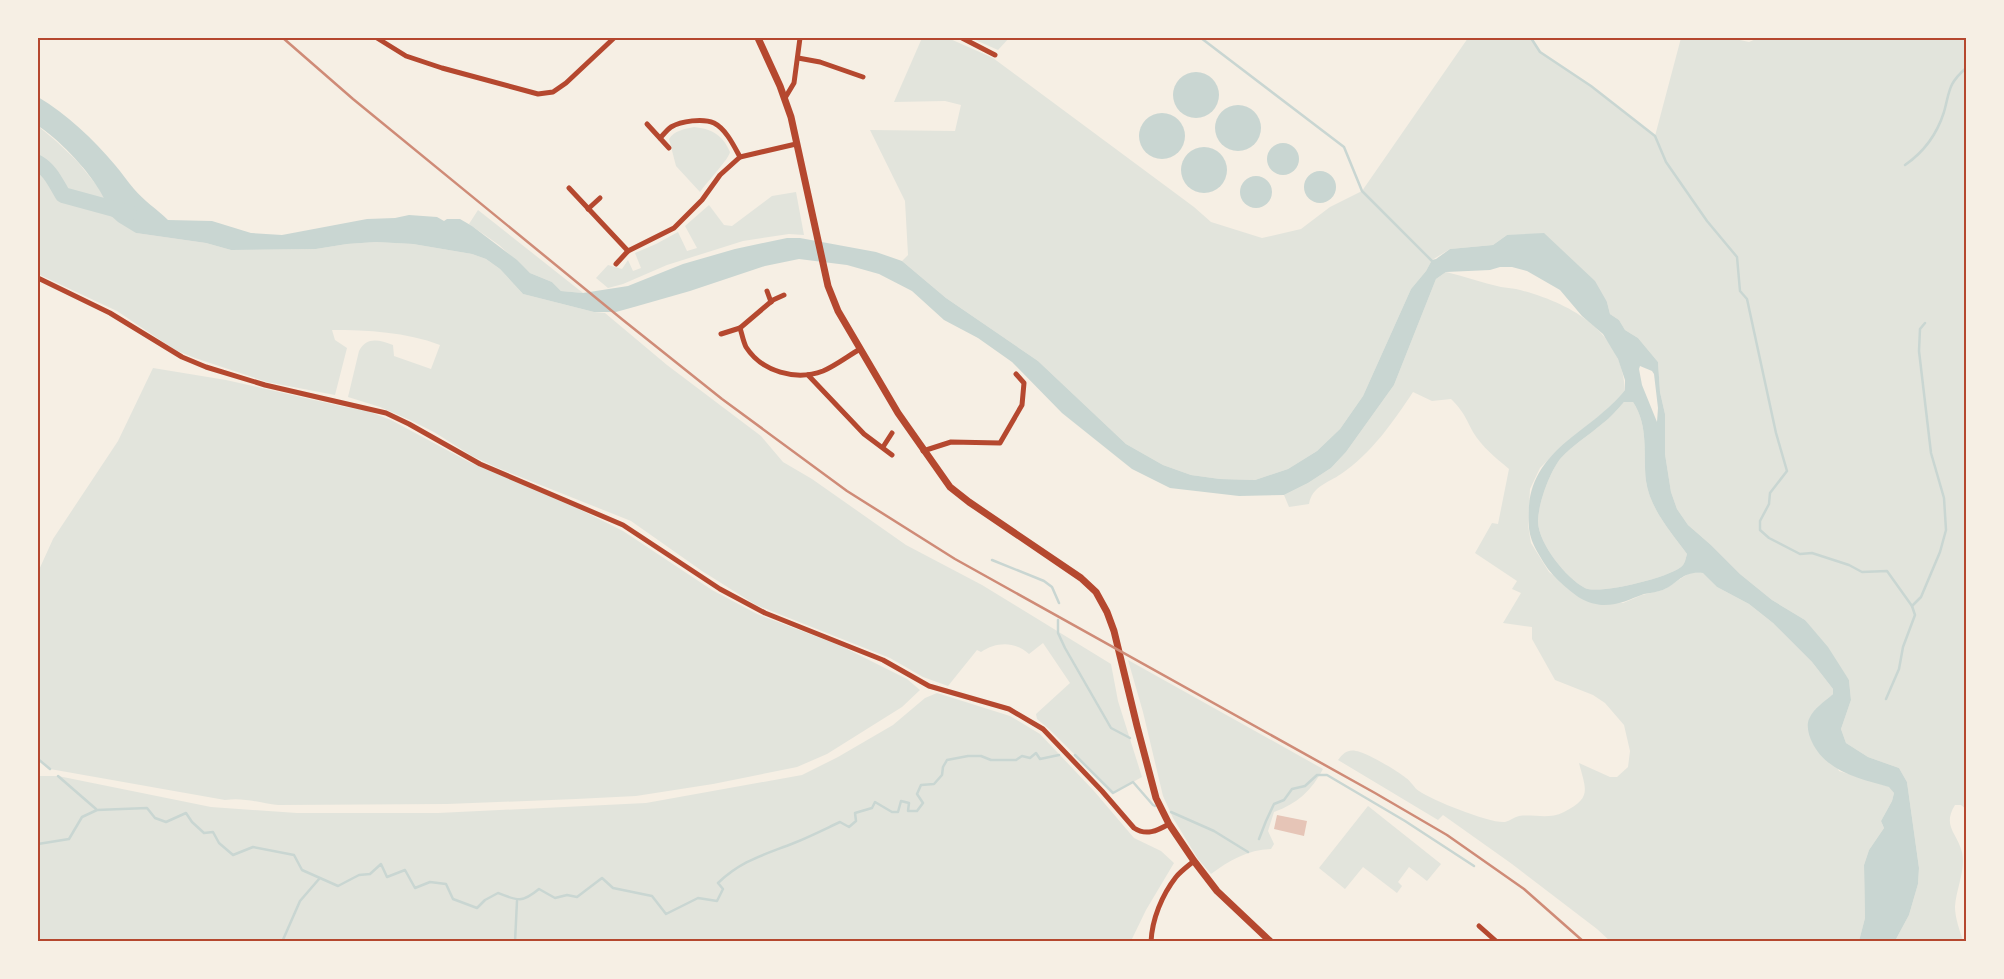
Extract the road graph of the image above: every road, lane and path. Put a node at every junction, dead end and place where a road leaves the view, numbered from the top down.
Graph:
1 (377, 38) edge
2 (614, 38) edge
3 (758, 38) edge
4 (800, 38) edge
5 (962, 38) edge
6 (995, 55) dead end
7 (798, 58) junction
8 (863, 77) dead end
9 (785, 98) junction
10 (647, 124) dead end
11 (660, 138) junction
12 (796, 144) junction
13 (669, 148) dead end
14 (740, 157) junction
15 (569, 188) dead end
16 (600, 198) dead end
17 (588, 209) junction
18 (628, 251) junction
19 (616, 264) dead end
20 (38, 278) edge
21 (767, 291) dead end
22 (784, 295) dead end
23 (771, 302) junction
24 (740, 328) junction
25 (721, 334) dead end
26 (860, 349) junction
27 (1016, 374) dead end
28 (808, 375) junction
29 (892, 433) dead end
30 (883, 447) junction
31 (923, 450) junction
32 (892, 455) dead end
33 (1169, 824) junction
34 (1194, 862) junction
35 (1479, 926) dead end
36 (1496, 941) edge
37 (1151, 942) edge
38 (1270, 942) edge

1 - 2 street
3 - 9 main road
4 - 7 street
5 - 6 street
7 - 8 street
7 - 9 street
9 - 12 main road
10 - 11 street
11 - 13 street
11 - 14 street
12 - 14 street
12 - 26 main road
14 - 18 street
15 - 17 street
16 - 17 street
17 - 18 street
18 - 19 street
20 - 33 street
21 - 23 street
22 - 23 street
23 - 24 street
24 - 25 street
24 - 28 street
26 - 28 street
26 - 31 main road
27 - 31 street
28 - 30 street
29 - 30 street
30 - 32 street
31 - 33 main road
33 - 34 main road
34 - 37 street
34 - 38 main road
35 - 36 street

